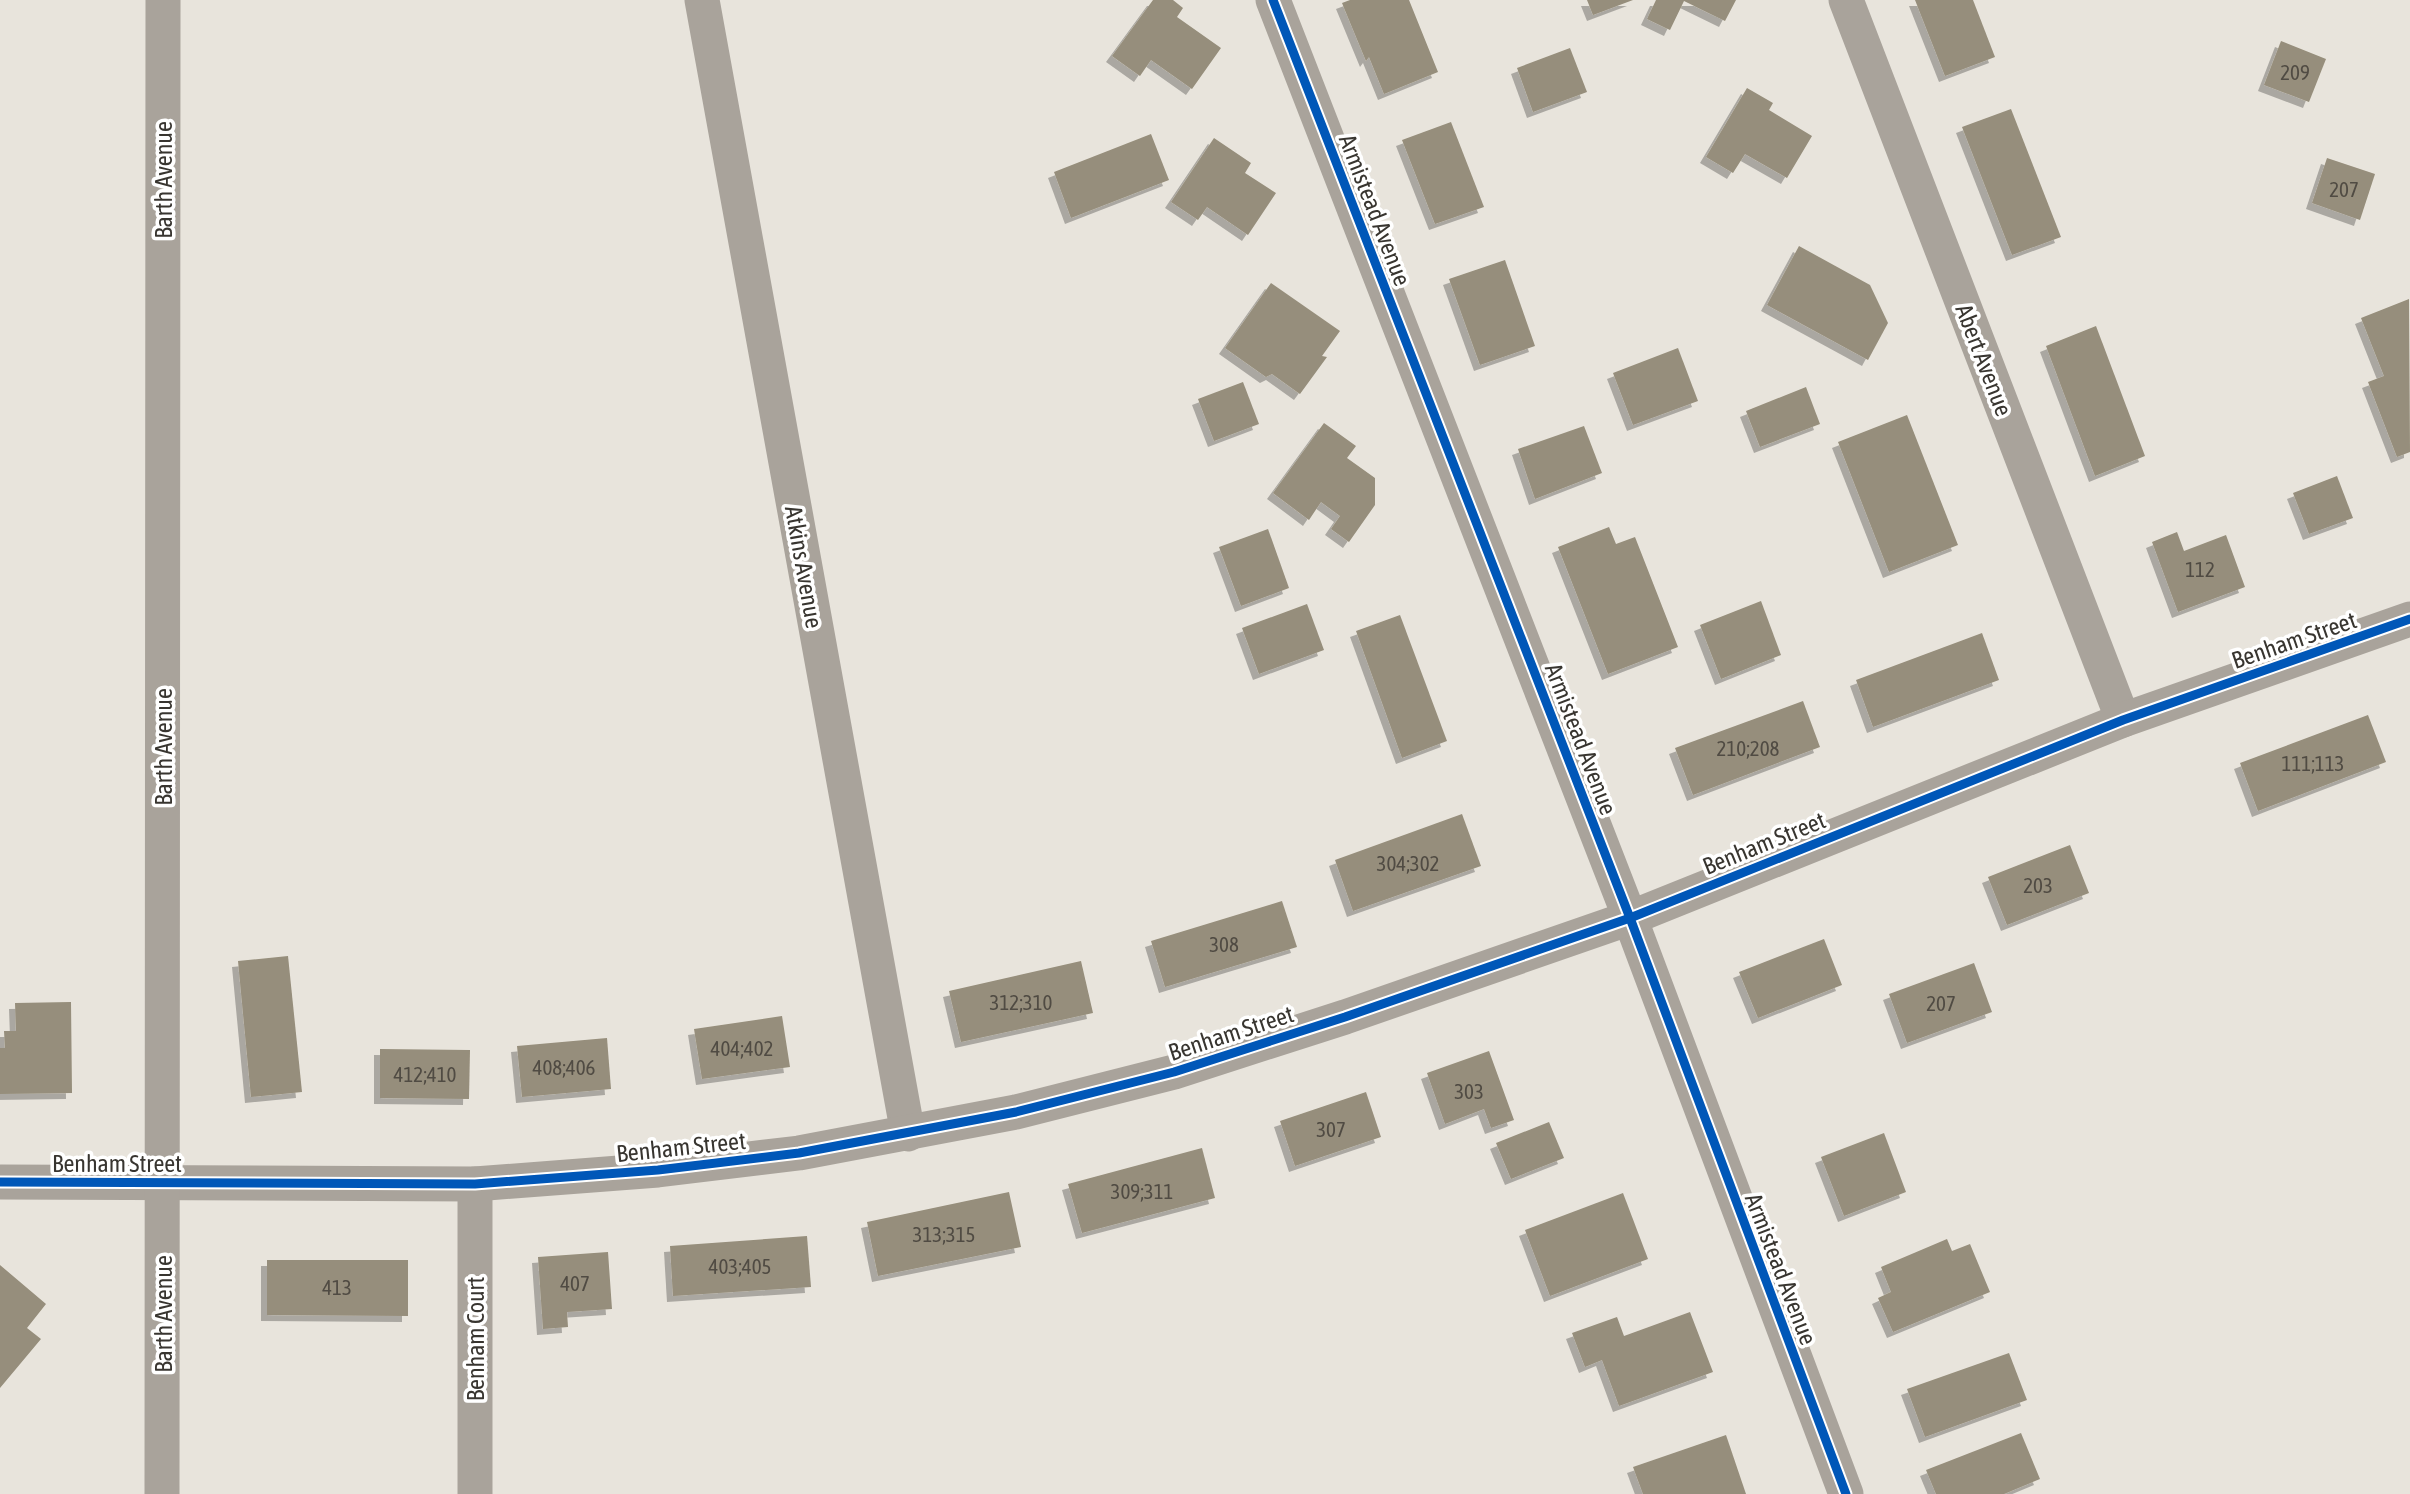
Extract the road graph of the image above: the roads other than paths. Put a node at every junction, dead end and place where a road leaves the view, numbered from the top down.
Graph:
1 (163, 0) edge
2 (702, 0) edge
3 (1273, 0) edge
4 (1846, 0) edge
5 (2410, 619) edge
6 (2123, 720) junction
7 (1630, 918) junction
8 (908, 1134) junction
9 (0, 1182) edge
10 (163, 1183) junction
11 (475, 1184) junction
12 (162, 1494) edge
13 (475, 1494) edge
14 (1846, 1494) edge

1 - 10 street, Barth Avenue
2 - 8 street, Atkins Avenue
3 - 7 street, Armistead Avenue
4 - 6 street, Abert Avenue
5 - 6 street, Benham Street
6 - 7 street, Benham Street
7 - 8 street, Benham Street
7 - 14 street, Armistead Avenue
8 - 11 street, Benham Street
9 - 10 street, Benham Street
10 - 11 street, Benham Street
10 - 12 street, Barth Avenue
11 - 13 street, Benham Court

